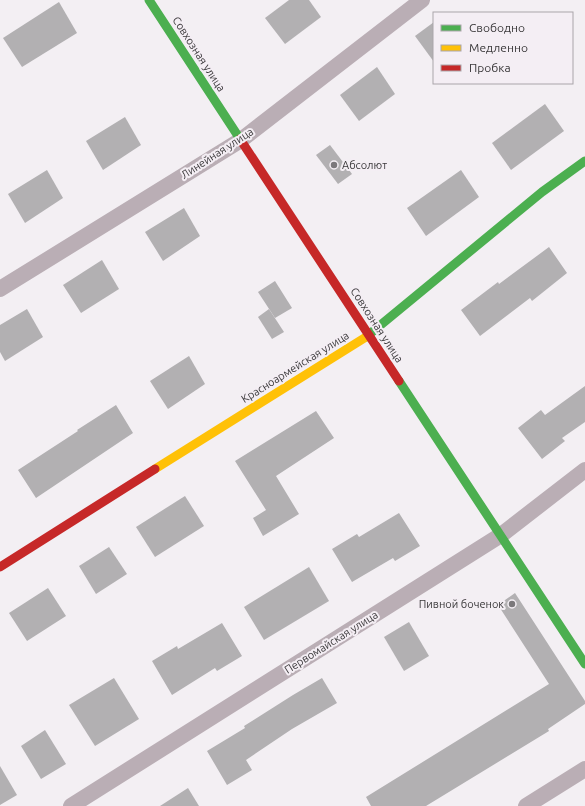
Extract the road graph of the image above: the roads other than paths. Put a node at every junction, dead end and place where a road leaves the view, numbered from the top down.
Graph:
1 (149, 0) edge
2 (422, 0) edge
3 (241, 140) junction
4 (585, 161) edge
5 (0, 289) edge
6 (369, 335) junction
7 (585, 470) edge
8 (501, 535) junction
9 (0, 567) edge
10 (585, 664) edge
11 (585, 769) edge
12 (71, 806) edge
13 (526, 806) edge

1 - 3 street, Совхозная улица
2 - 3 street, Линейная улица
3 - 5 street, Линейная улица
3 - 6 street, Совхозная улица
4 - 6 street, Красноармейская улица
6 - 8 street, Совхозная улица
6 - 9 street, Красноармейская улица
7 - 8 street, Первомайская улица
8 - 10 street, Совхозная улица
8 - 12 street, Первомайская улица
11 - 13 street

